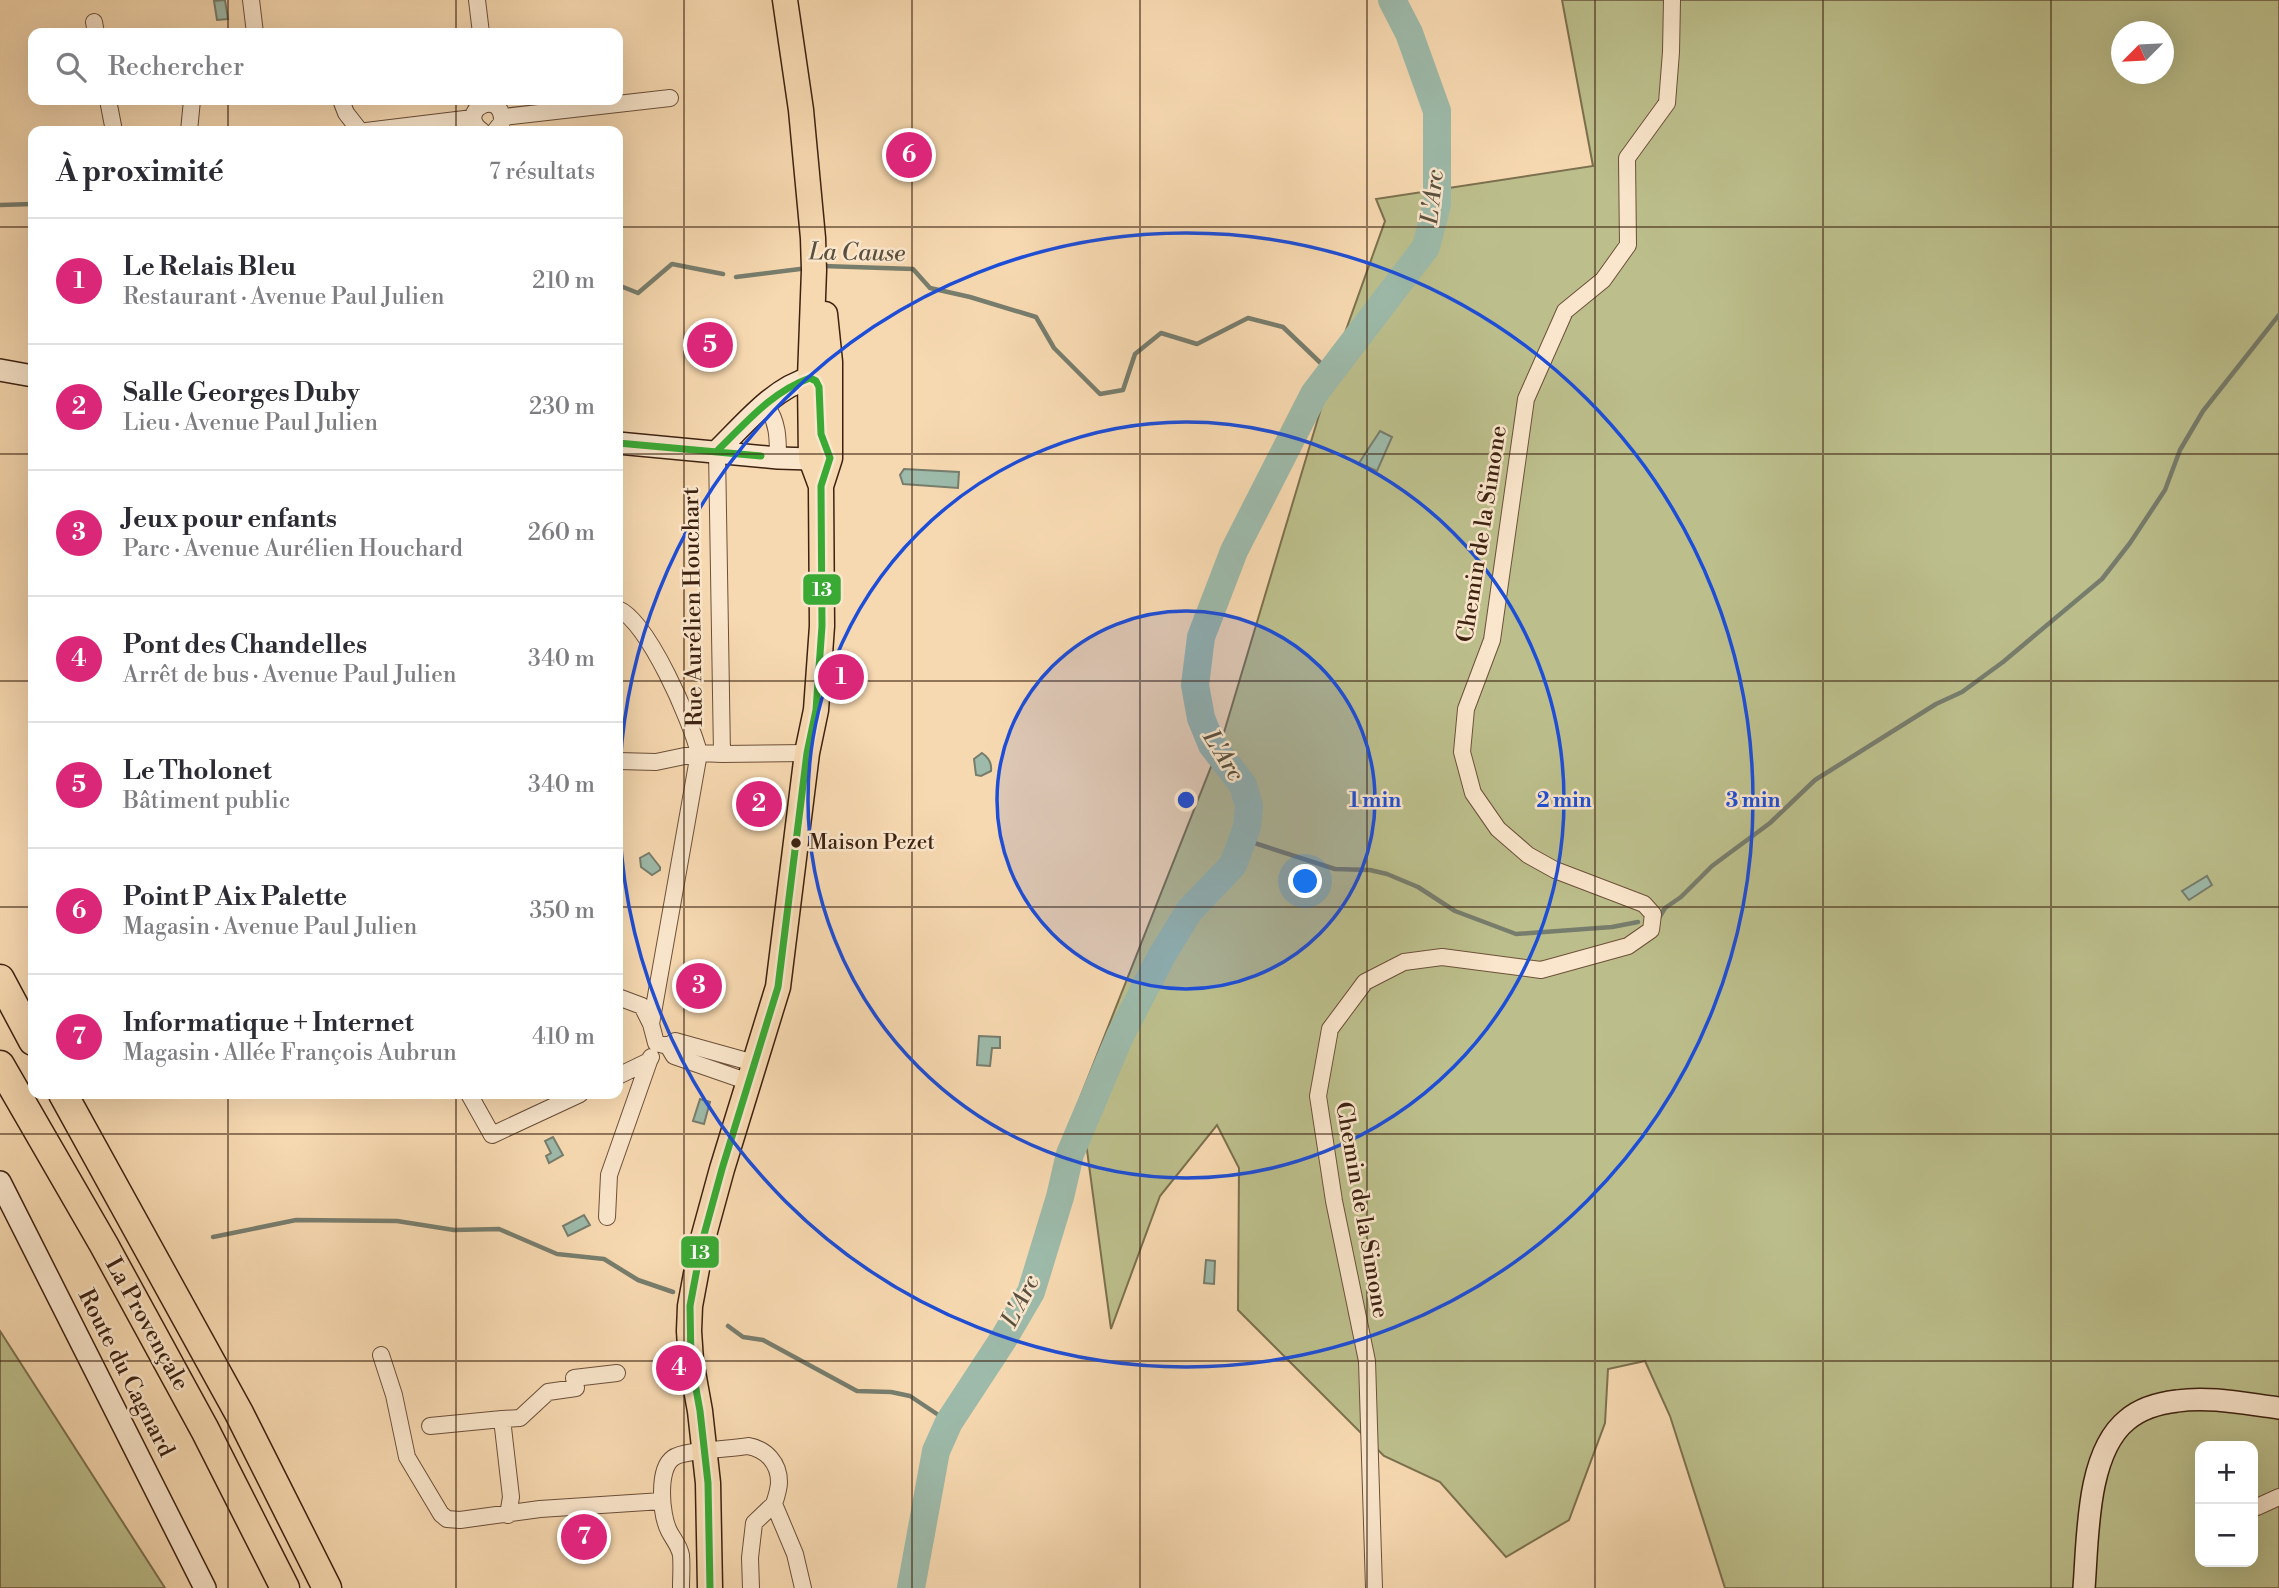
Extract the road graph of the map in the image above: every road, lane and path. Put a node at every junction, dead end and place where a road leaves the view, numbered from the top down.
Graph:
1 (251, 0) edge
2 (785, 0) edge
3 (792, 0) edge
4 (1672, 0) edge
5 (479, 1) edge
6 (254, 28) edge
7 (481, 28) edge
8 (670, 98) dead end
9 (109, 105) edge
10 (192, 105) edge
11 (343, 105) edge
12 (482, 105) edge
13 (493, 105) edge
14 (477, 124) edge
15 (499, 124) edge
16 (113, 126) edge
17 (189, 126) edge
18 (356, 126) edge
19 (438, 126) edge
20 (816, 238) junction
21 (817, 270) junction
22 (0, 370) edge
23 (28, 375) edge
24 (810, 378) junction
25 (766, 405) junction
26 (623, 443) edge
27 (717, 451) junction
28 (824, 454) junction
29 (778, 458) junction
30 (623, 611) edge
31 (699, 753) junction
32 (807, 753) junction
33 (722, 754) junction
34 (623, 761) edge
35 (0, 979) edge
36 (623, 999) edge
37 (651, 1024) junction
38 (28, 1032) edge
39 (662, 1045) junction
40 (649, 1061) junction
41 (0, 1065) edge
42 (752, 1072) junction
43 (623, 1074) edge
44 (65, 1099) edge
45 (472, 1099) edge
46 (569, 1099) edge
47 (0, 1182) edge
48 (607, 1217) dead end
49 (381, 1354) dead end
50 (617, 1373) dead end
51 (2279, 1408) edge
52 (502, 1419) junction
53 (430, 1426) dead end
54 (705, 1452) junction
55 (2279, 1497) edge
56 (662, 1501) junction
57 (774, 1504) junction
58 (2258, 1507) edge
59 (509, 1515) junction
60 (205, 1588) edge
61 (285, 1588) edge
62 (327, 1588) edge
63 (681, 1588) edge
64 (710, 1588) edge
65 (751, 1588) edge
66 (803, 1588) edge
67 (1374, 1588) edge
68 (2084, 1588) edge

1 - 6 street
2 - 20 main road
3 - 20 main road
4 - 67 street, Chemin de la Simone
5 - 7 street
8 - 15 street
9 - 16 street
10 - 17 street
11 - 18 street
12 - 14 street
13 - 15 street
14 - 19 street
20 - 21 main road
21 - 24 main road
21 - 28 main road
22 - 23 street
24 - 25 street
24 - 28 main road
25 - 27 street
25 - 29 street
26 - 27 street
27 - 29 street
27 - 33 street, Rue Aurélien Houchart
28 - 29 street
28 - 32 main road
30 - 31 street
31 - 33 street
31 - 34 street
31 - 37 street
32 - 33 street, Rue Aurélien Houchart
32 - 42 main road
35 - 38 highway
36 - 37 street
37 - 39 street
39 - 40 street
39 - 42 street
40 - 43 street
40 - 48 street
41 - 61 highway, La Provençale
42 - 54 main road
44 - 62 highway, La Provençale
45 - 46 street
47 - 60 street, Route du Cagnard
49 - 59 street
50 - 52 street
51 - 68 street
52 - 53 street
52 - 59 street
54 - 56 street
54 - 57 street
54 - 64 main road
55 - 58 street
56 - 59 street
56 - 63 street
57 - 65 street
57 - 66 street

